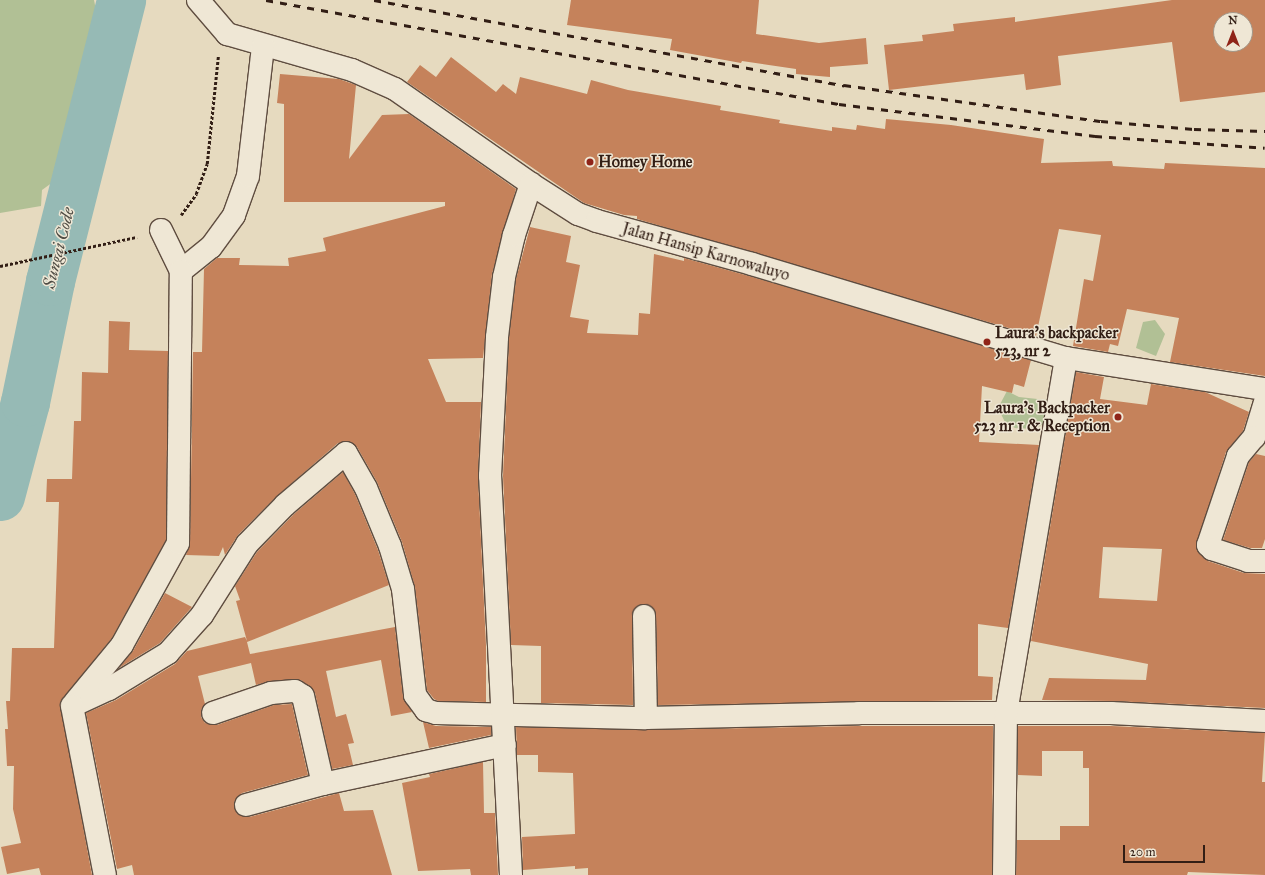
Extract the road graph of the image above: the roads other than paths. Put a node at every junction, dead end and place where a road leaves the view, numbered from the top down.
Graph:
1 (198, 0) edge
2 (263, 46) junction
3 (530, 184) junction
4 (161, 230) road end
5 (181, 271) junction
6 (1066, 358) junction
7 (1265, 389) edge
8 (1265, 402) edge
9 (1265, 561) edge
10 (644, 616) dead end
11 (72, 706) junction
12 (213, 713) dead end
13 (1006, 713) junction
14 (502, 715) junction
15 (646, 718) junction
16 (1265, 721) edge
17 (505, 745) junction
18 (323, 784) junction
19 (246, 805) dead end
20 (105, 875) edge
21 (511, 875) edge
22 (1004, 875) edge

1 - 2 street, Jalan Hansip Karnowaluyo
2 - 3 street, Jalan Hansip Karnowaluyo
2 - 5 street
3 - 6 street, Jalan Hansip Karnowaluyo
3 - 14 street
4 - 5 street
5 - 11 street
6 - 7 street, Jalan Hansip Karnowaluyo
6 - 13 street
8 - 9 street
10 - 15 street
11 - 14 street
11 - 20 street
12 - 18 street
13 - 15 street
13 - 16 street
13 - 22 street
14 - 15 street
14 - 17 street
17 - 18 street
17 - 21 street
18 - 19 street

